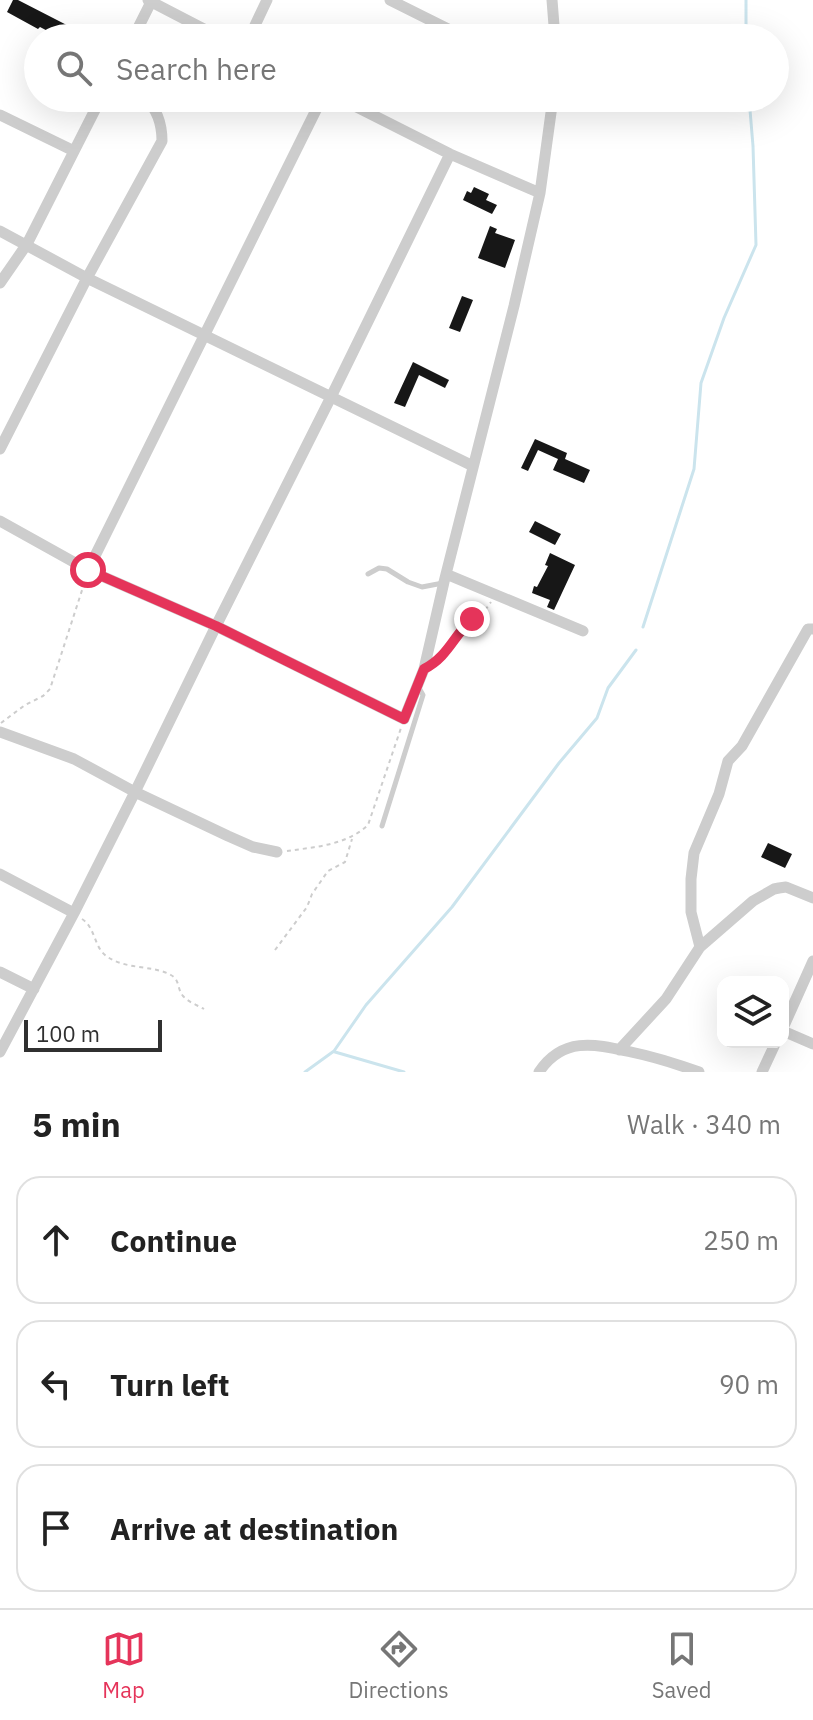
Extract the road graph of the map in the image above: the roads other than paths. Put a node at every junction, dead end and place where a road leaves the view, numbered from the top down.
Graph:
1 (267, 0) edge
2 (390, 0) edge
3 (554, 0) edge
4 (151, 1) edge
5 (140, 24) edge
6 (195, 24) edge
7 (256, 24) edge
8 (438, 24) edge
9 (555, 24) edge
10 (94, 112) edge
11 (155, 112) edge
12 (315, 112) edge
13 (367, 112) edge
14 (551, 112) edge
15 (0, 115) edge
16 (74, 151) junction
17 (450, 154) junction
18 (540, 193) junction
19 (0, 231) edge
20 (27, 244) junction
21 (87, 278) junction
22 (0, 283) edge
23 (205, 336) junction
24 (331, 397) junction
25 (0, 449) edge
26 (473, 466) junction
27 (0, 521) edge
28 (88, 570) junction
29 (368, 574) dead end
30 (445, 578) junction
31 (216, 626) junction
32 (813, 629) edge
33 (583, 631) dead end
34 (417, 684) junction
35 (0, 732) edge
36 (135, 792) junction
37 (382, 826) dead end
38 (277, 852) road end
39 (0, 874) edge
40 (813, 898) edge
41 (74, 913) junction
42 (700, 947) junction
43 (813, 961) edge
44 (0, 972) edge
45 (34, 989) junction
46 (789, 1015) edge
47 (789, 1032) edge
48 (813, 1044) edge
49 (773, 1048) edge
50 (619, 1050) junction
51 (0, 1052) edge
52 (539, 1072) edge
53 (699, 1072) edge
54 (762, 1072) edge

1 - 7 street
2 - 8 street
3 - 9 street
4 - 5 street
4 - 6 street
10 - 16 street
11 - 21 street
12 - 23 street
13 - 17 street
14 - 18 street
15 - 16 street
16 - 20 street
17 - 18 street
17 - 24 street
18 - 26 street
19 - 20 street
20 - 21 street
20 - 22 street
21 - 23 street
21 - 25 street
23 - 24 street
23 - 28 street
24 - 26 street
24 - 31 street
26 - 30 street
27 - 28 street
28 - 31 street
29 - 30 lane
30 - 33 street
30 - 34 street
31 - 34 street
31 - 36 street
32 - 42 street
34 - 37 lane
35 - 36 street
36 - 38 street
36 - 41 street
39 - 41 street
40 - 42 street
41 - 45 street
42 - 50 street
43 - 46 street
44 - 45 street
45 - 51 street
47 - 48 street
49 - 54 street
50 - 52 street
50 - 53 street

